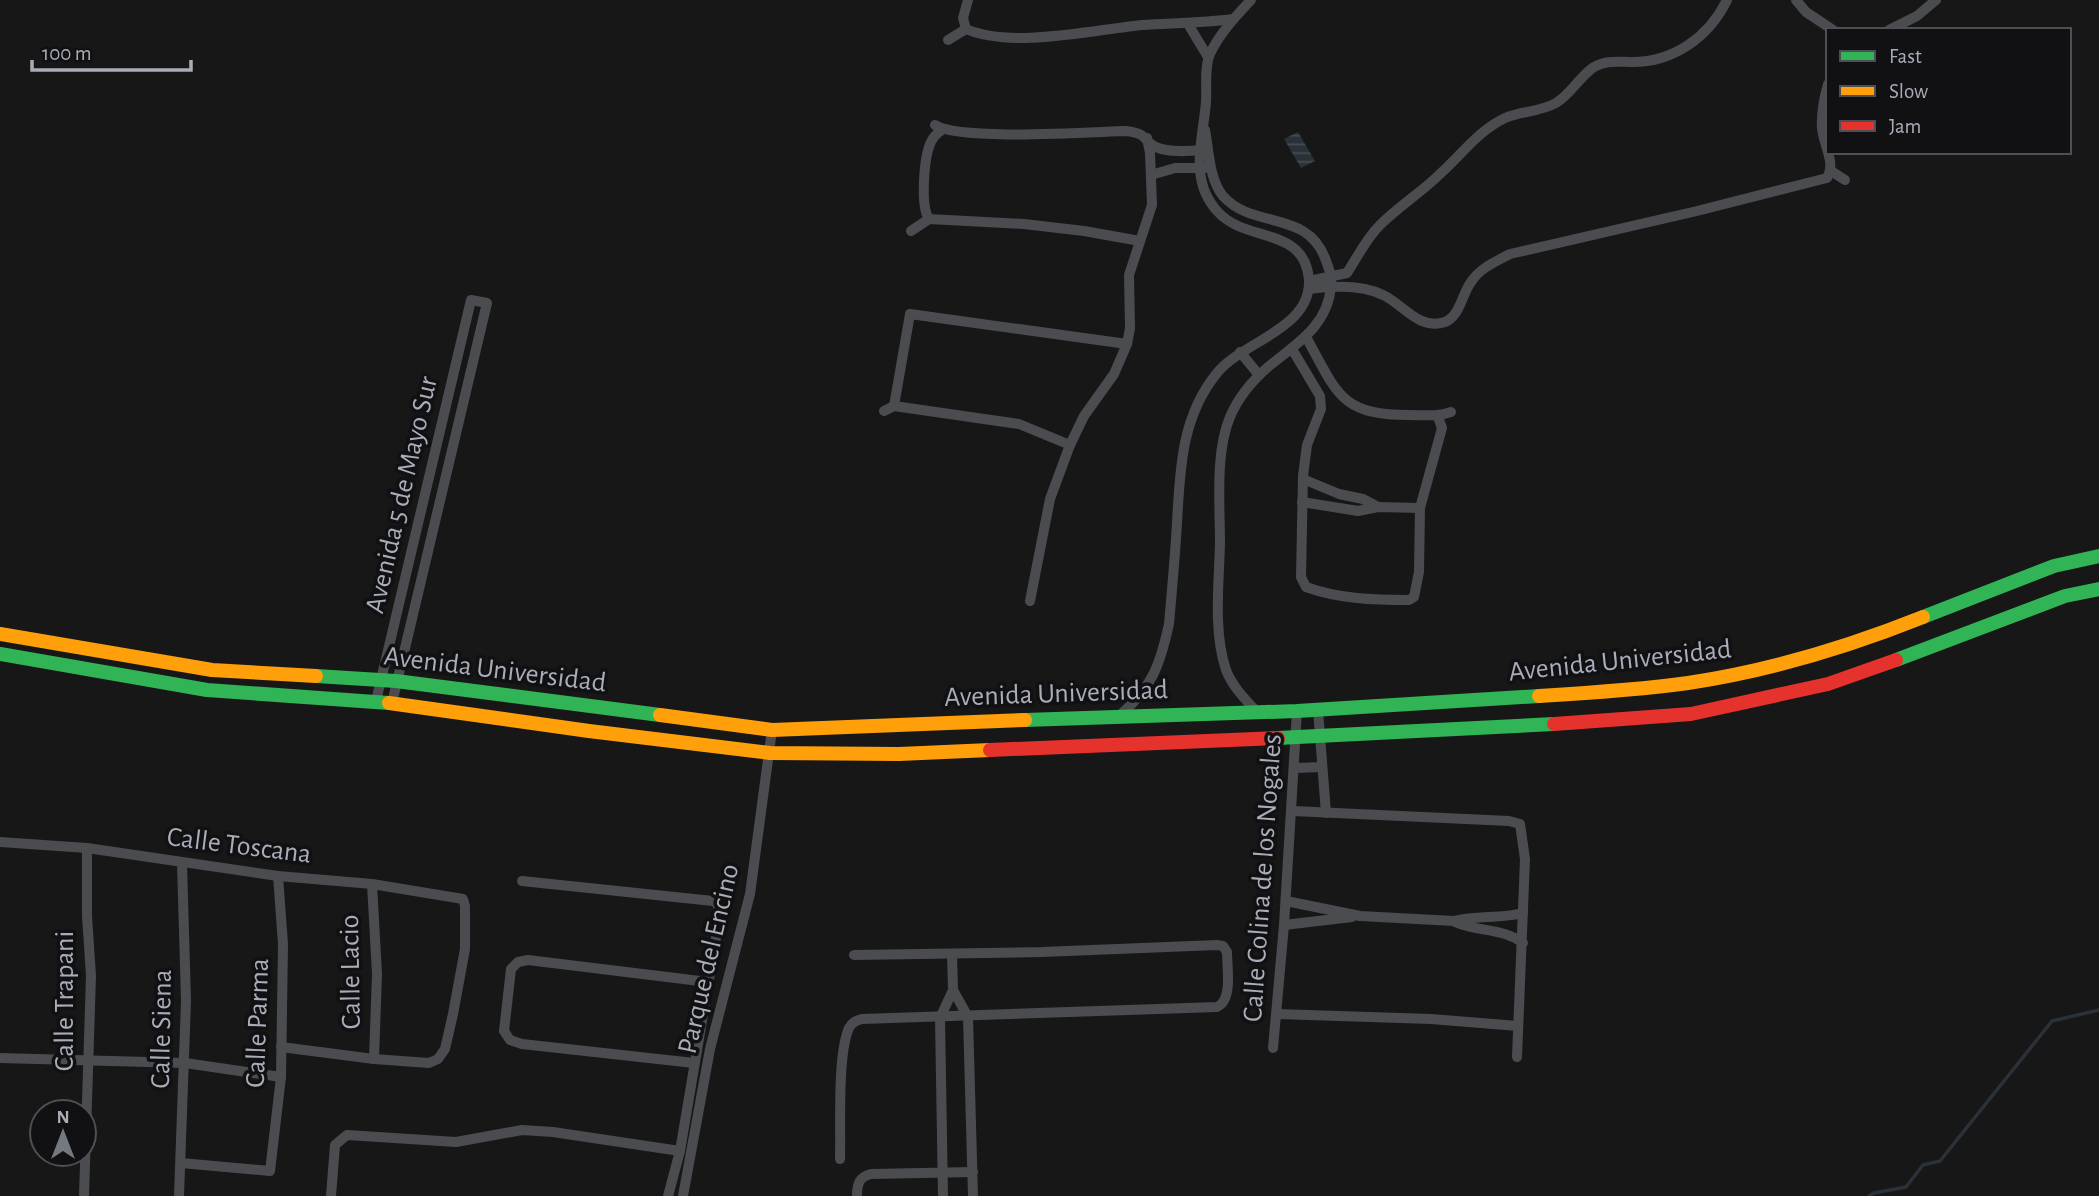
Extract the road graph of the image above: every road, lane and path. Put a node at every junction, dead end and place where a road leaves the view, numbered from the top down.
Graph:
1 (968, 0) edge
2 (1251, 0) edge
3 (1727, 0) edge
4 (1796, 0) edge
5 (1936, 0) edge
6 (1233, 19) junction
7 (1188, 24) junction
8 (1830, 28) edge
9 (1892, 28) edge
10 (966, 29) junction
11 (948, 40) dead end
12 (1208, 57) junction
13 (1826, 93) edge
14 (1147, 138) junction
15 (1826, 149) edge
16 (1204, 150) junction
17 (1828, 154) edge
18 (1199, 168) junction
19 (1212, 168) junction
20 (1831, 171) junction
21 (1151, 175) junction
22 (1845, 180) dead end
23 (929, 219) junction
24 (911, 231) dead end
25 (1140, 241) junction
26 (1331, 282) junction
27 (1309, 285) junction
28 (1306, 337) junction
29 (1127, 344) junction
30 (1292, 349) junction
31 (1240, 352) junction
32 (1259, 375) junction
33 (1334, 385) junction
34 (1320, 396) junction
35 (894, 406) junction
36 (884, 411) dead end
37 (1451, 412) dead end
38 (1438, 417) junction
39 (1070, 445) junction
40 (1303, 479) junction
41 (1302, 502) junction
42 (1378, 507) junction
43 (1420, 508) junction
44 (2099, 556) edge
45 (2099, 589) edge
46 (1030, 601) dead end
47 (0, 634) edge
48 (0, 654) edge
49 (381, 680) junction
50 (396, 681) junction
51 (376, 701) junction
52 (392, 703) junction
53 (1318, 710) junction
54 (1297, 711) junction
55 (1257, 712) junction
56 (1119, 716) junction
57 (772, 730) junction
58 (1320, 737) junction
59 (1296, 738) junction
60 (770, 753) junction
61 (1322, 767) junction
62 (1295, 768) junction
63 (1293, 811) junction
64 (1326, 813) junction
65 (0, 842) edge
66 (87, 848) junction
67 (182, 863) junction
68 (278, 876) junction
69 (522, 881) dead end
70 (372, 884) junction
71 (1286, 901) junction
72 (1523, 913) junction
73 (1360, 916) junction
74 (1454, 921) junction
75 (1284, 925) junction
76 (1522, 943) junction
77 (952, 954) junction
78 (854, 955) dead end
79 (708, 982) junction
80 (953, 990) junction
81 (1277, 1014) junction
82 (968, 1017) junction
83 (940, 1018) junction
84 (1518, 1026) junction
85 (281, 1047) junction
86 (1273, 1048) dead end
87 (0, 1058) edge
88 (1517, 1058) dead end
89 (374, 1059) junction
90 (89, 1060) junction
91 (185, 1063) junction
92 (694, 1063) junction
93 (281, 1077) junction
94 (680, 1151) junction
95 (840, 1159) dead end
96 (181, 1163) junction
97 (973, 1172) junction
98 (943, 1173) junction
99 (84, 1196) edge
100 (179, 1196) edge
101 (331, 1196) edge
102 (668, 1196) edge
103 (683, 1196) edge
104 (857, 1196) edge
105 (943, 1196) edge
106 (973, 1196) edge

1 - 10 street
2 - 6 street
3 - 26 street
4 - 8 street
5 - 9 street
6 - 7 street
6 - 12 street
7 - 10 street
7 - 12 street
10 - 11 street
12 - 16 street
13 - 15 street
14 - 16 street
14 - 21 street
14 - 23 street
16 - 18 street
16 - 19 street
17 - 20 street
18 - 19 street
18 - 21 street
18 - 27 street
19 - 26 street
20 - 22 street
20 - 26 street
21 - 25 street
23 - 24 street
23 - 25 street
25 - 29 street
26 - 27 street
26 - 28 street
27 - 31 street
28 - 30 street
28 - 33 street
29 - 35 street
29 - 39 street
30 - 32 street
30 - 34 street
31 - 32 street
31 - 56 street
32 - 55 street
33 - 34 street
33 - 38 street
34 - 40 street
35 - 36 street
35 - 39 street
37 - 38 street
38 - 43 street
39 - 46 street
40 - 41 street
40 - 42 street
41 - 42 street
41 - 43 street
42 - 43 street
44 - 53 main road, Avenida Universidad
45 - 58 main road, Avenida Universidad
47 - 49 main road, Avenida Universidad
48 - 51 main road, Avenida Universidad
49 - 50 main road, Avenida Universidad
49 - 50 street, Avenida 5 de Mayo Sur
49 - 51 street, Avenida 5 de Mayo Sur
50 - 52 street, Avenida 5 de Mayo Sur
50 - 57 main road, Avenida Universidad
51 - 52 main road, Avenida Universidad
52 - 60 main road, Avenida Universidad
53 - 54 main road, Avenida Universidad
53 - 58 street, Calle Colina de los Nogales
54 - 55 main road, Avenida Universidad
54 - 59 street, Calle Colina de los Nogales
55 - 56 main road, Avenida Universidad
56 - 57 main road, Avenida Universidad
57 - 60 street, Parque del Encino
58 - 59 main road, Avenida Universidad
58 - 61 street, Calle Colina de los Nogales
59 - 60 main road, Avenida Universidad
59 - 62 street, Calle Colina de los Nogales
60 - 103 street, Parque del Encino
61 - 62 street
61 - 64 street, Calle Colina de los Nogales
62 - 63 street, Calle Colina de los Nogales
63 - 64 street
63 - 71 street, Calle Colina de los Nogales
64 - 72 street
65 - 66 street, Calle Toscana
66 - 67 street, Calle Toscana
66 - 90 street, Calle Trapani
67 - 68 street, Calle Toscana
67 - 91 street, Calle Siena
68 - 70 street, Calle Toscana
68 - 85 street, Calle Parma
69 - 79 street
70 - 89 street, Calle Lacio
70 - 89 street, Calle Toscana
71 - 73 street
71 - 75 street, Calle Colina de los Nogales
72 - 74 street
72 - 76 street
73 - 74 street
73 - 75 street
74 - 76 street
75 - 81 street, Calle Colina de los Nogales
76 - 84 street
77 - 78 street
77 - 80 street
77 - 82 street
79 - 92 street
79 - 92 street
80 - 82 street
80 - 83 street
81 - 84 street
81 - 86 street, Calle Colina de los Nogales
82 - 83 street
82 - 97 street
83 - 95 street
83 - 98 street
84 - 88 street
85 - 89 street
85 - 93 street, Calle Parma
87 - 90 street
90 - 91 street
90 - 99 street, Calle Trapani
91 - 93 street
91 - 96 street, Calle Siena
92 - 94 street
93 - 96 street, Calle Parma
94 - 101 street
94 - 102 street
96 - 100 street, Calle Siena
97 - 98 street
97 - 106 street
98 - 104 street
98 - 105 street

